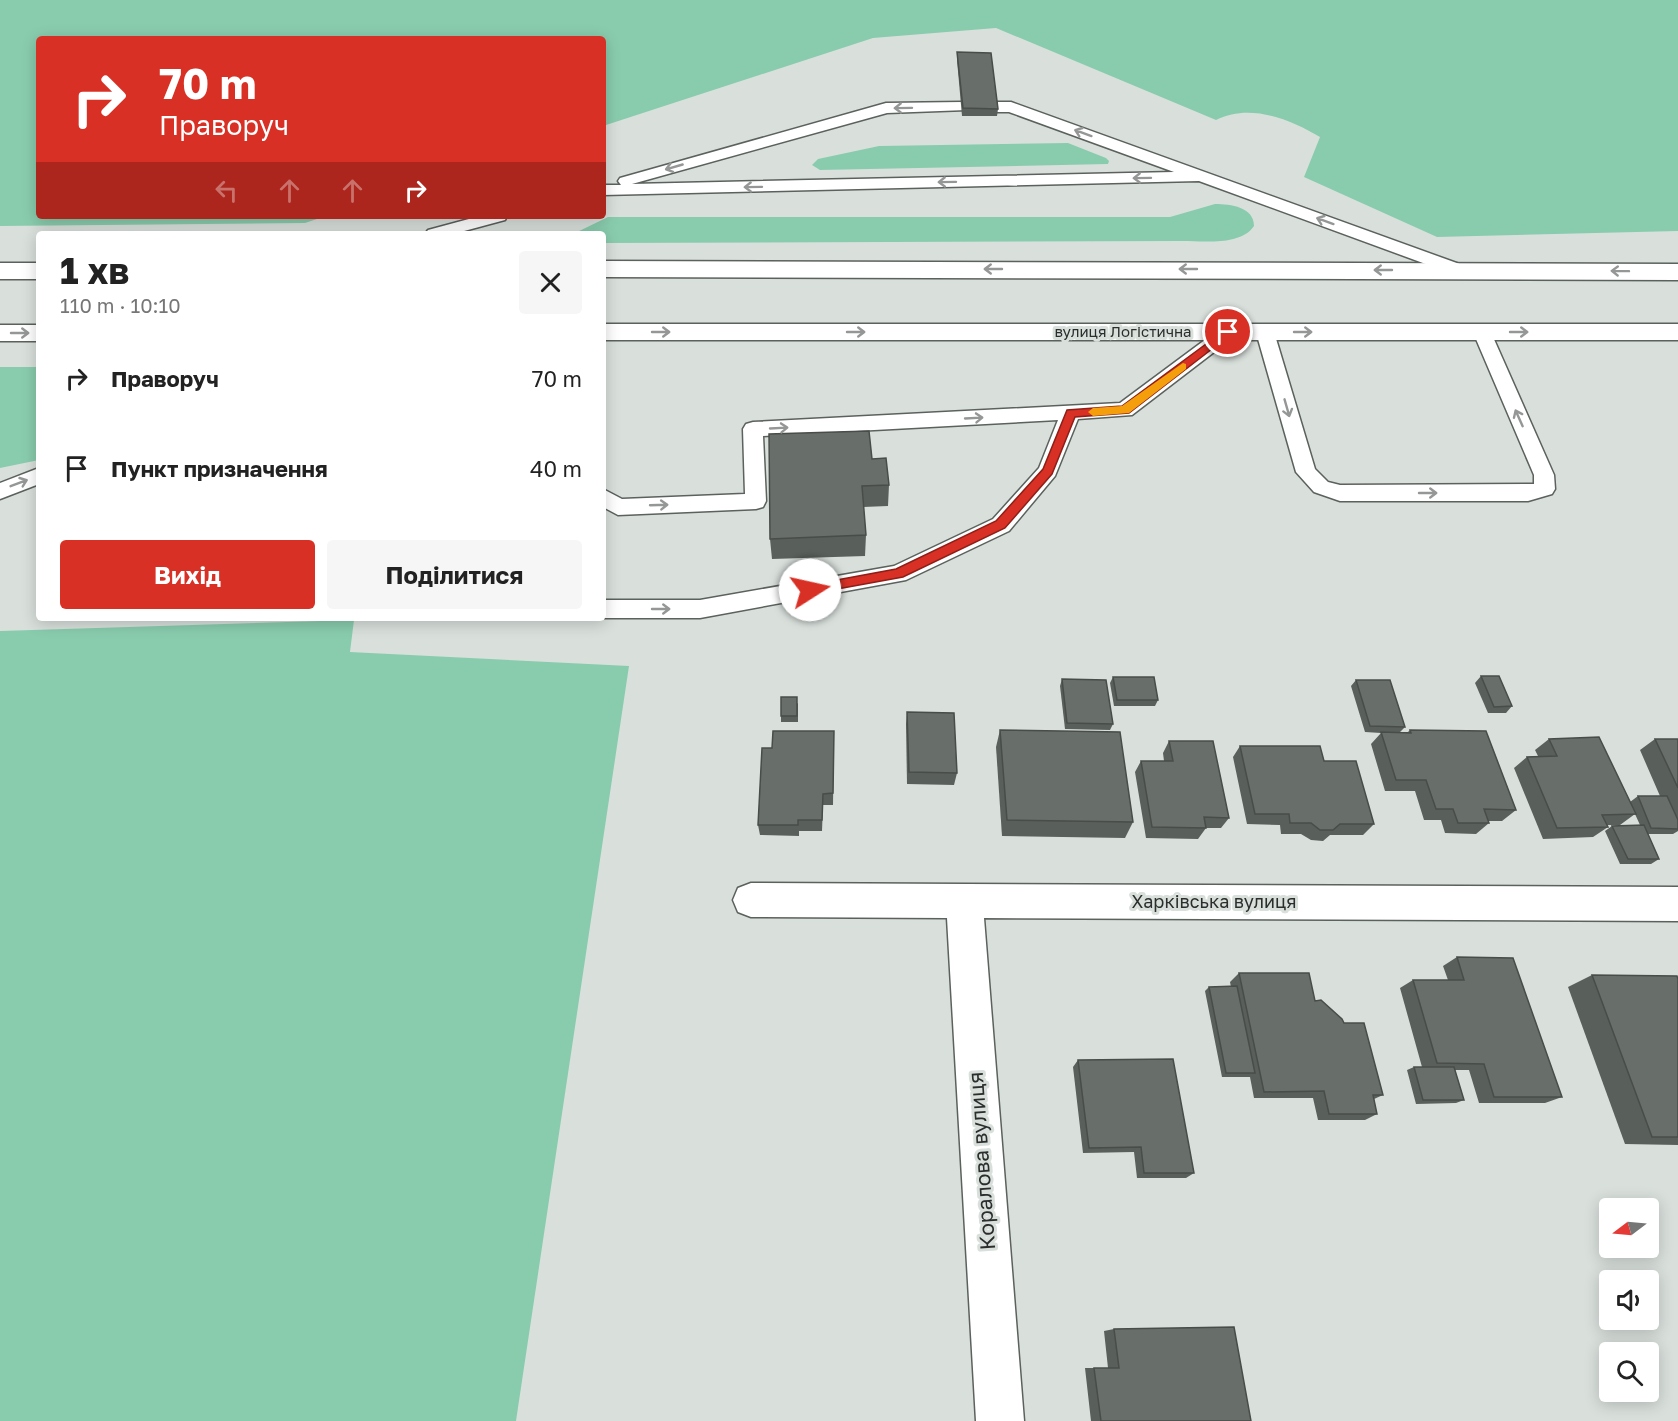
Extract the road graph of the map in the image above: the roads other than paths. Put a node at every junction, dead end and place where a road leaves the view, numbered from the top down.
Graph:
1 (962, 107) edge
2 (996, 107) edge
3 (1201, 176) junction
4 (606, 188) edge
5 (606, 189) edge
6 (488, 219) edge
7 (445, 231) edge
8 (606, 269) edge
9 (1459, 270) junction
10 (0, 271) edge
11 (36, 271) edge
12 (1678, 272) edge
13 (606, 332) edge
14 (1228, 332) junction
15 (1265, 332) junction
16 (1482, 332) junction
17 (1678, 332) edge
18 (0, 333) edge
19 (36, 333) edge
20 (1071, 413) junction
21 (36, 477) edge
22 (0, 491) edge
23 (606, 499) edge
24 (606, 609) edge
25 (751, 900) dead end
26 (964, 902) junction
27 (1678, 904) edge
28 (1000, 1421) edge

1 -> 4 lane
3 -> 2 lane
3 -> 5 lane
9 -> 3 lane
6 - 7 lane
9 -> 8 main road
12 -> 9 main road
10 - 11 main road
13 -> 14 main road, вулиця Логістична
14 - 15 main road, вулиця Логістична
14 - 20 lane
15 -> 16 main road, вулиця Логістична
15 -> 16 lane
16 -> 17 main road, вулиця Логістична
18 -> 19 main road
23 -> 20 lane
24 -> 20 lane
22 -> 21 lane
25 - 26 main road, Харківська вулиця
26 - 27 main road, Харківська вулиця
26 - 28 main road, Коралова вулиця

